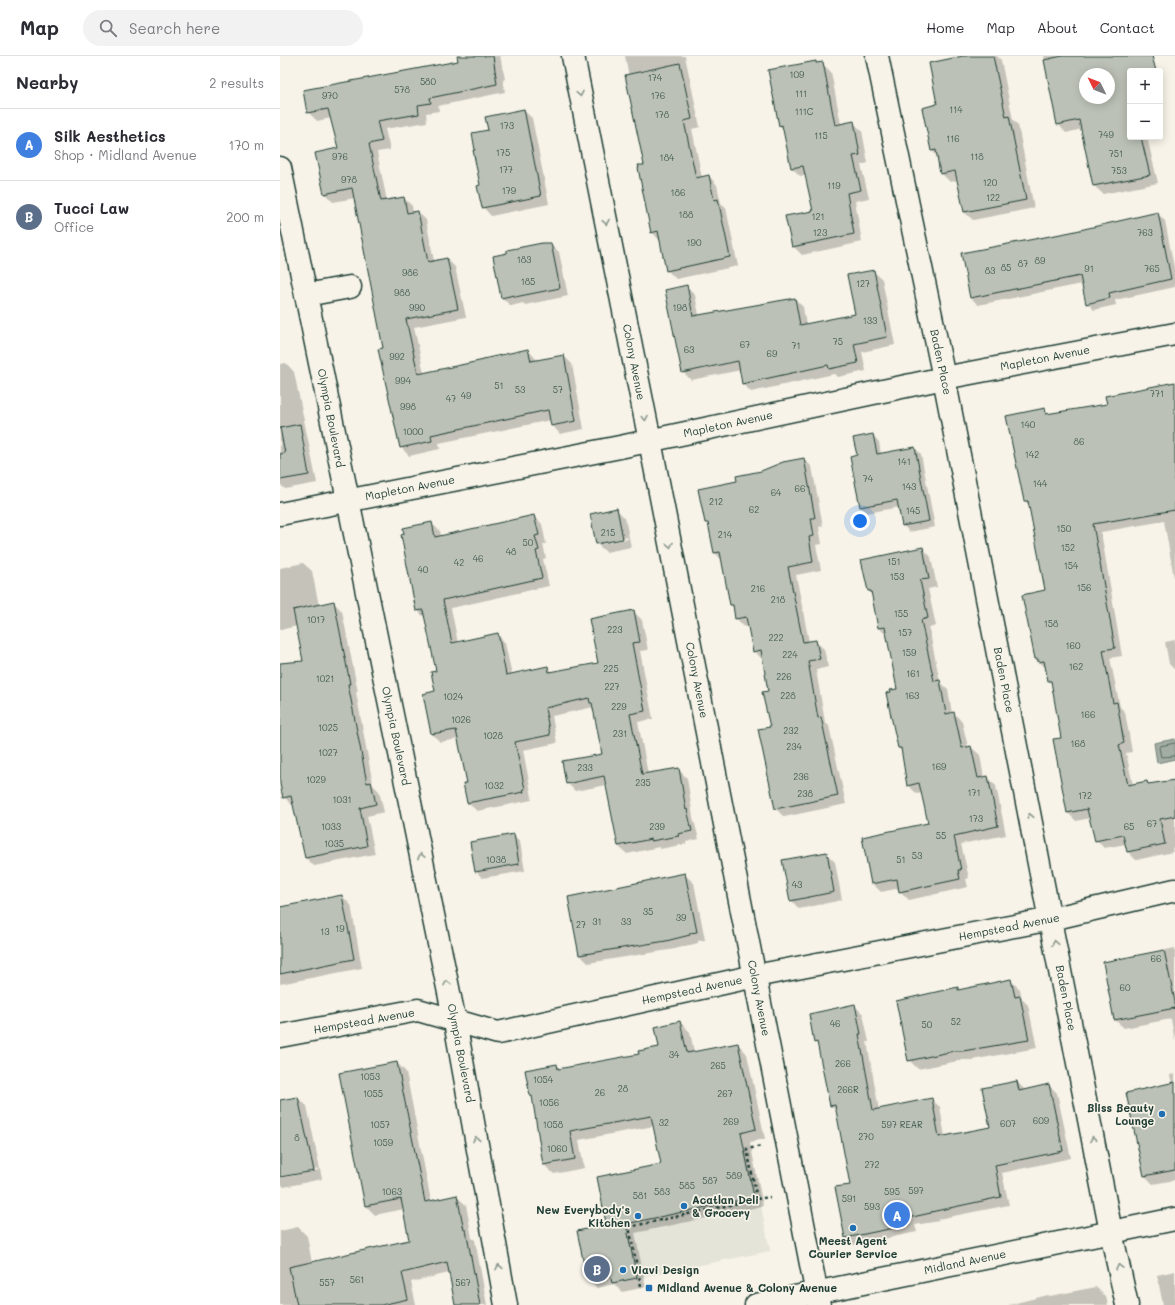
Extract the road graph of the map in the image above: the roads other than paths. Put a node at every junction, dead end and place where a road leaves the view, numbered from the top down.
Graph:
1 (573, 56) edge
2 (877, 56) edge
3 (280, 168) edge
4 (350, 287) dead end
5 (306, 295) junction
6 (1175, 334) edge
7 (944, 378) junction
8 (650, 441) junction
9 (348, 500) junction
10 (280, 514) edge
11 (1175, 890) edge
12 (1051, 919) junction
13 (754, 976) junction
14 (455, 1022) junction
15 (280, 1036) edge
16 (1175, 1218) edge
17 (1111, 1232) junction
18 (818, 1299) edge
19 (506, 1305) edge
20 (756, 1305) edge
21 (1127, 1305) edge

1 -> 8 street, Colony Avenue
2 - 7 street, Baden Place
3 - 5 street, Olympia Boulevard
4 - 5 street
5 - 9 street, Olympia Boulevard
6 - 7 street, Mapleton Avenue
7 - 8 street, Mapleton Avenue
12 -> 7 street, Baden Place
8 - 9 street, Mapleton Avenue
8 -> 13 street, Colony Avenue
9 - 10 street, Mapleton Avenue
14 -> 9 street, Olympia Boulevard
11 - 12 street, Hempstead Avenue
12 - 13 street, Hempstead Avenue
17 -> 12 street, Baden Place
13 - 14 street, Hempstead Avenue
13 - 18 street, Colony Avenue
14 - 15 street, Hempstead Avenue
19 -> 14 street, Olympia Boulevard
16 - 17 street, Midland Avenue
17 - 18 street, Midland Avenue
21 -> 17 street, Baden Place
18 - 20 street, Midland Avenue

